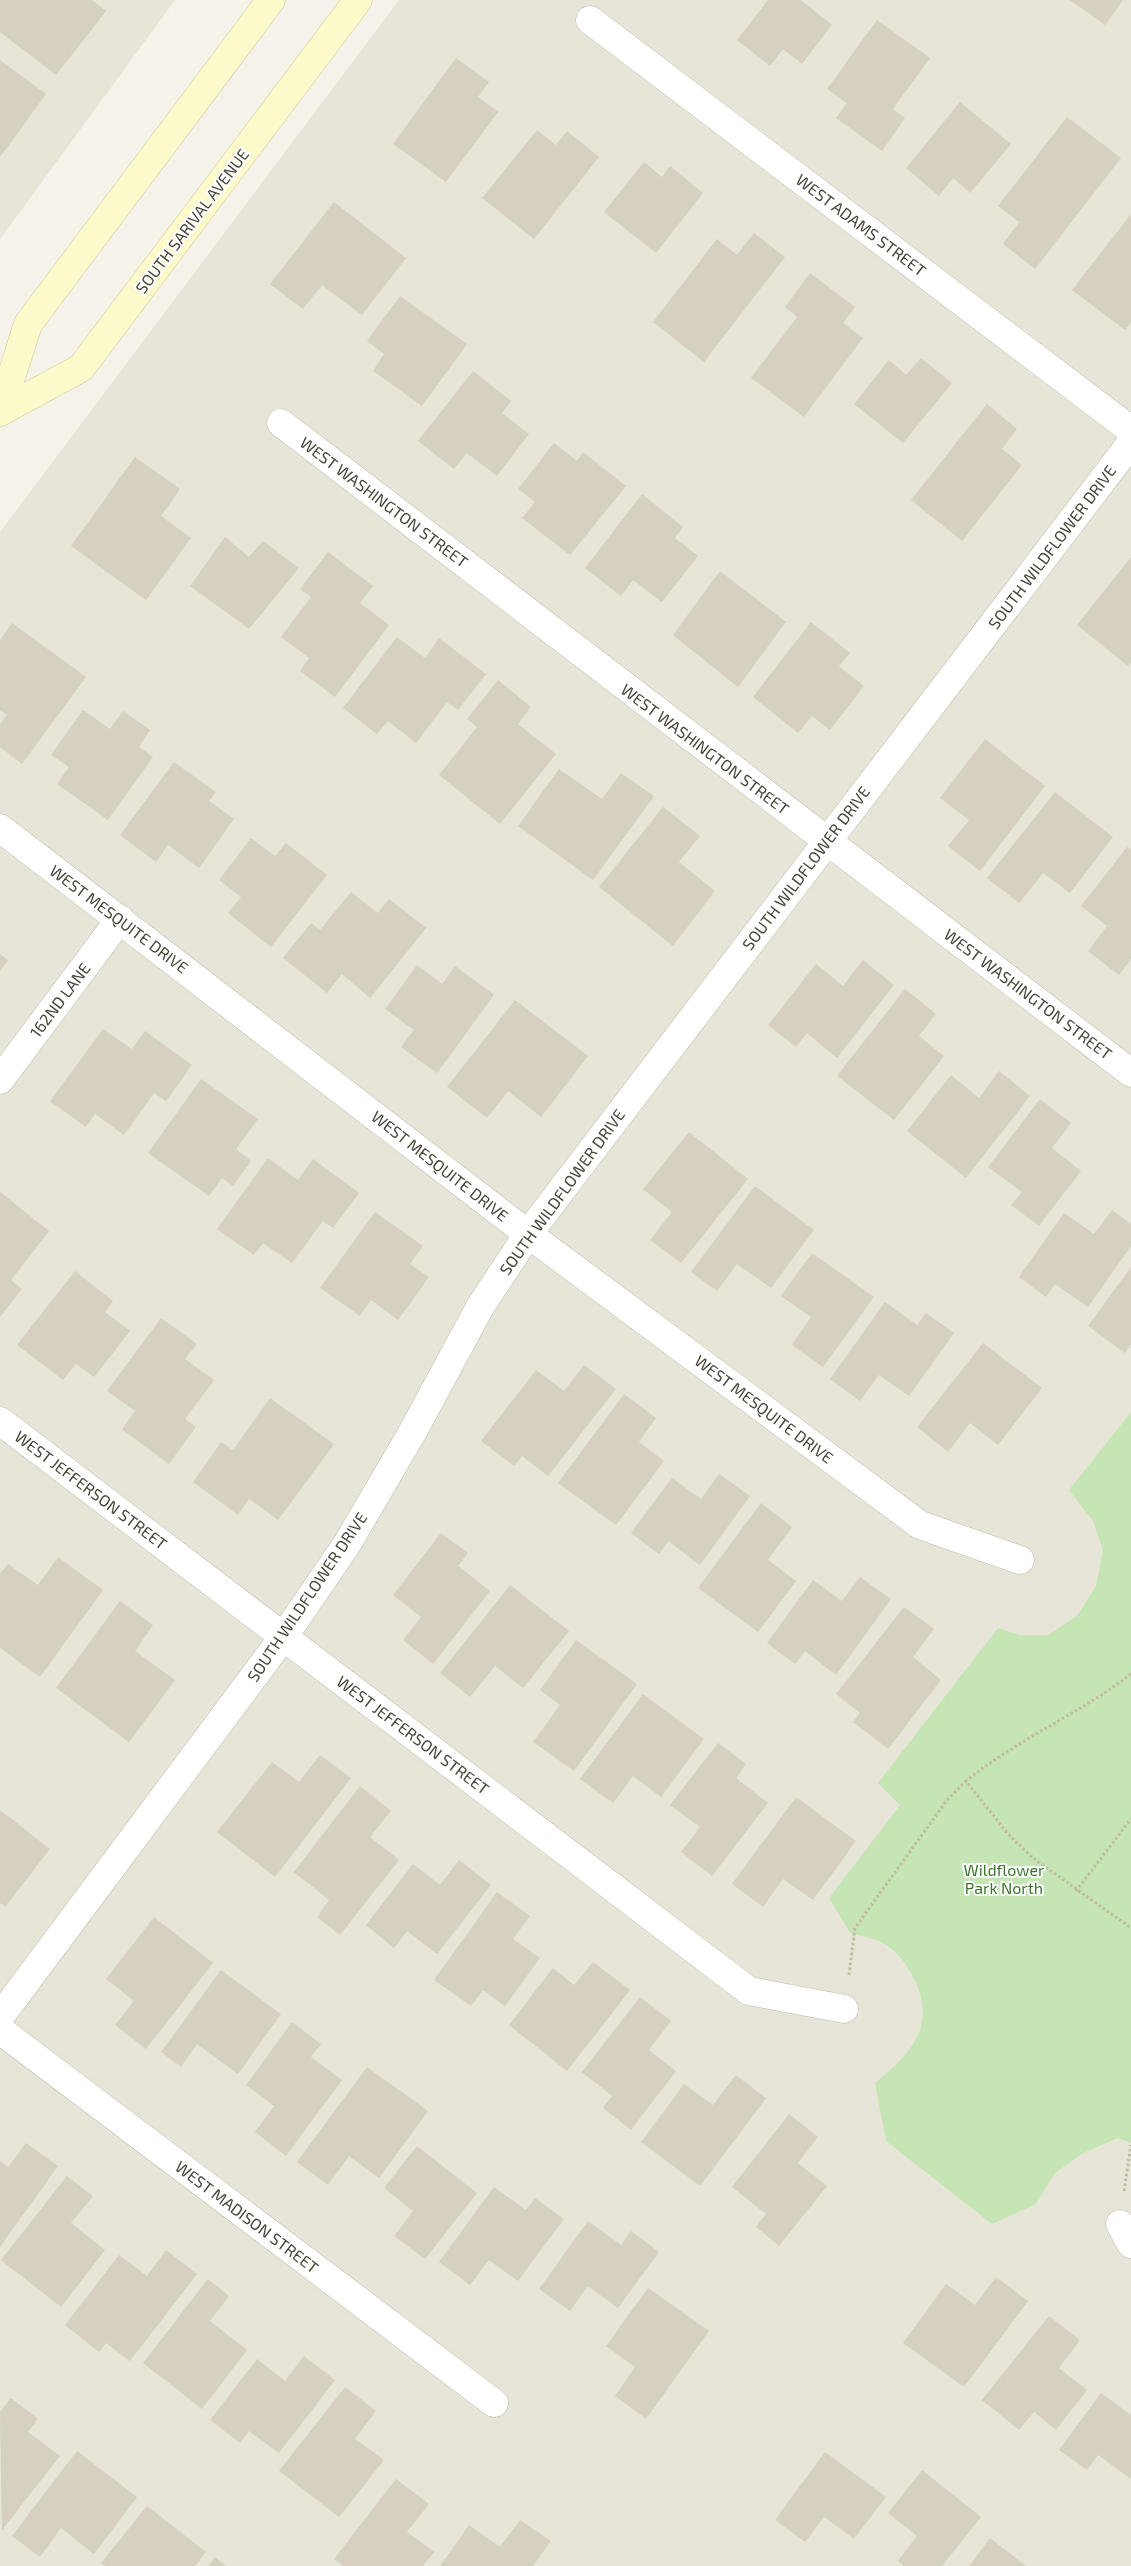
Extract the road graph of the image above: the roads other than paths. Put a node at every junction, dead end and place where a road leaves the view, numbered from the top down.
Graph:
1 (271, 0) edge
2 (358, 0) edge
3 (590, 20) dead end
4 (0, 412) edge
5 (281, 423) dead end
6 (1131, 430) edge
7 (1131, 444) edge
8 (0, 828) edge
9 (826, 841) junction
10 (120, 920) junction
11 (1131, 1073) edge
12 (0, 1080) edge
13 (528, 1234) junction
14 (0, 1421) edge
15 (1020, 1560) dead end
16 (284, 1636) junction
17 (844, 2009) road end
18 (0, 2017) edge
19 (0, 2030) edge
20 (494, 2403) dead end

1 - 4 main road, SOUTH SARIVAL AVENUE
2 - 4 main road, SOUTH SARIVAL AVENUE
3 - 6 street, WEST ADAMS STREET
5 - 9 street, WEST WASHINGTON STREET
7 - 9 street, SOUTH WILDFLOWER DRIVE
8 - 10 street, WEST MESQUITE DRIVE
9 - 11 street, WEST WASHINGTON STREET
9 - 13 street, SOUTH WILDFLOWER DRIVE
10 - 12 street, 162ND LANE
10 - 13 street, WEST MESQUITE DRIVE
13 - 15 street, WEST MESQUITE DRIVE
13 - 16 street, SOUTH WILDFLOWER DRIVE
14 - 16 street, WEST JEFFERSON STREET
16 - 17 street, WEST JEFFERSON STREET
16 - 18 street, SOUTH WILDFLOWER DRIVE
19 - 20 street, WEST MADISON STREET

